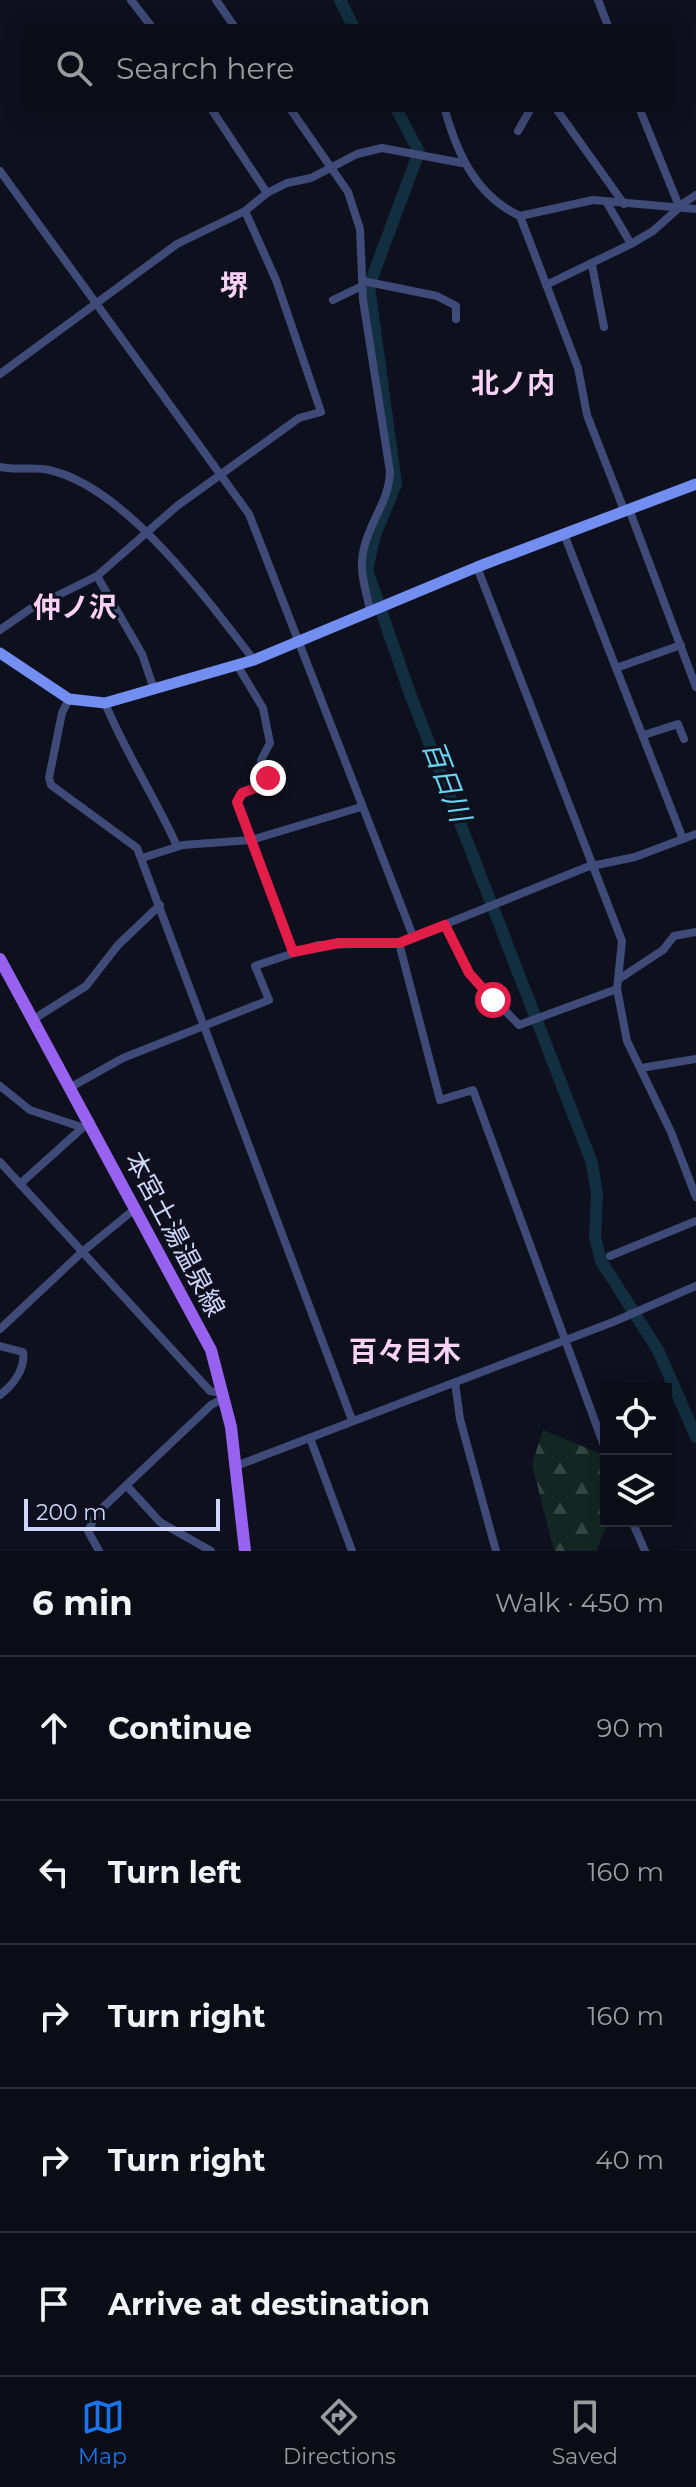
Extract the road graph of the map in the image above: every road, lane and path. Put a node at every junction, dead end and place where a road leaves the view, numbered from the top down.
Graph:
1 (131, 0) edge
2 (216, 0) edge
3 (598, 0) edge
4 (149, 24) edge
5 (233, 24) edge
6 (607, 24) edge
7 (213, 112) edge
8 (292, 112) edge
9 (446, 112) edge
10 (529, 112) edge
11 (558, 112) edge
12 (641, 112) edge
13 (518, 131) dead end
14 (462, 163) junction
15 (660, 163) junction
16 (650, 168) dead end
17 (332, 169) junction
18 (0, 171) edge
19 (267, 193) junction
20 (696, 195) edge
21 (607, 203) junction
22 (624, 204) junction
23 (680, 206) junction
24 (696, 209) edge
25 (245, 211) junction
26 (520, 216) junction
27 (631, 244) junction
28 (592, 265) junction
29 (367, 282) junction
30 (546, 285) junction
31 (333, 300) dead end
32 (96, 304) junction
33 (456, 319) dead end
34 (604, 327) dead end
35 (0, 374) edge
36 (0, 467) edge
37 (221, 475) junction
38 (696, 484) edge
39 (626, 510) junction
40 (145, 533) junction
41 (564, 534) junction
42 (477, 567) junction
43 (97, 576) junction
44 (377, 608) junction
45 (0, 630) edge
46 (298, 641) junction
47 (681, 645) junction
48 (0, 653) edge
49 (254, 660) junction
50 (237, 665) junction
51 (616, 668) junction
52 (696, 687) edge
53 (154, 689) junction
54 (69, 699) junction
55 (105, 703) junction
56 (644, 735) junction
57 (684, 739) dead end
58 (361, 807) junction
59 (696, 834) edge
60 (683, 839) junction
61 (251, 840) junction
62 (177, 846) junction
63 (142, 858) junction
64 (592, 866) junction
65 (160, 905) junction
66 (445, 925) junction
67 (696, 932) edge
68 (413, 936) junction
69 (399, 943) junction
70 (293, 952) junction
71 (0, 959) edge
72 (618, 984) junction
73 (34, 1019) junction
74 (204, 1025) junction
75 (696, 1059) edge
76 (641, 1068) junction
77 (0, 1086) edge
78 (71, 1087) junction
79 (85, 1124) junction
80 (0, 1162) edge
81 (20, 1184) junction
82 (696, 1197) edge
83 (136, 1208) junction
84 (696, 1221) edge
85 (82, 1252) junction
86 (610, 1256) dead end
87 (696, 1286) edge
88 (0, 1329) edge
89 (566, 1340) junction
90 (0, 1346) edge
91 (455, 1383) junction
92 (0, 1395) edge
93 (223, 1396) junction
94 (352, 1420) junction
95 (600, 1434) edge
96 (310, 1438) junction
97 (236, 1466) junction
98 (127, 1486) junction
99 (635, 1527) edge
100 (99, 1551) edge
101 (211, 1551) edge
102 (245, 1551) edge
103 (352, 1551) edge
104 (496, 1551) edge
105 (645, 1551) edge

1 - 4 street
2 - 5 street
3 - 6 street
7 - 19 street
8 - 17 street
9 - 14 street
10 - 13 street
11 - 22 street
12 - 15 street
14 - 17 street
14 - 26 street
15 - 16 street
15 - 23 street
17 - 19 street
17 - 29 street
18 - 32 street
19 - 25 street
20 - 23 street
21 - 22 street
21 - 26 street
21 - 27 street
22 - 23 street
23 - 24 street
23 - 27 street
25 - 32 street
25 - 37 street
26 - 30 street
27 - 28 street
28 - 30 street
28 - 34 street
29 - 31 street
29 - 33 street
29 - 44 street
30 - 39 street
32 - 35 street
32 - 37 street
36 - 40 street
37 - 40 street
37 - 46 street
38 - 39 street
39 - 41 street
39 - 47 street
40 - 43 street
40 - 49 street
41 - 42 street
41 - 51 street
42 - 44 street
42 - 64 street
43 - 45 street
43 - 53 street
44 - 46 street
46 - 49 street
46 - 58 street
47 - 51 street
47 - 52 street
48 - 54 street
49 - 50 street
50 - 53 street
50 - 61 street
51 - 56 street
53 - 55 street
54 - 55 street
54 - 63 street
55 - 62 street
56 - 57 street
56 - 60 street
58 - 61 street
58 - 68 street
59 - 60 street
60 - 64 street
61 - 62 street
61 - 70 street
62 - 63 street
63 - 65 street
64 - 66 street
64 - 72 street
65 - 73 street
65 - 74 street
66 - 68 street
66 - 72 street
67 - 72 street
68 - 69 street
69 - 70 street
69 - 89 street
70 - 74 street
71 - 73 main road, 本宮土湯温泉線
72 - 76 street
73 - 78 main road, 本宮土湯温泉線
74 - 78 street
74 - 94 street
75 - 76 street
76 - 82 street
77 - 79 street
78 - 79 main road, 本宮土湯温泉線
79 - 81 street
79 - 83 main road, 本宮土湯温泉線
80 - 81 street
81 - 85 street
83 - 85 street
83 - 93 main road, 本宮土湯温泉線
84 - 86 street
85 - 88 street
85 - 93 street
87 - 89 street
89 - 91 street
89 - 95 street
90 - 92 street
91 - 94 street
91 - 104 street
93 - 97 main road, 本宮土湯温泉線
93 - 98 street
94 - 96 street
96 - 97 street
96 - 103 street
97 - 102 main road, 本宮土湯温泉線
98 - 100 street
98 - 101 street
99 - 105 street

